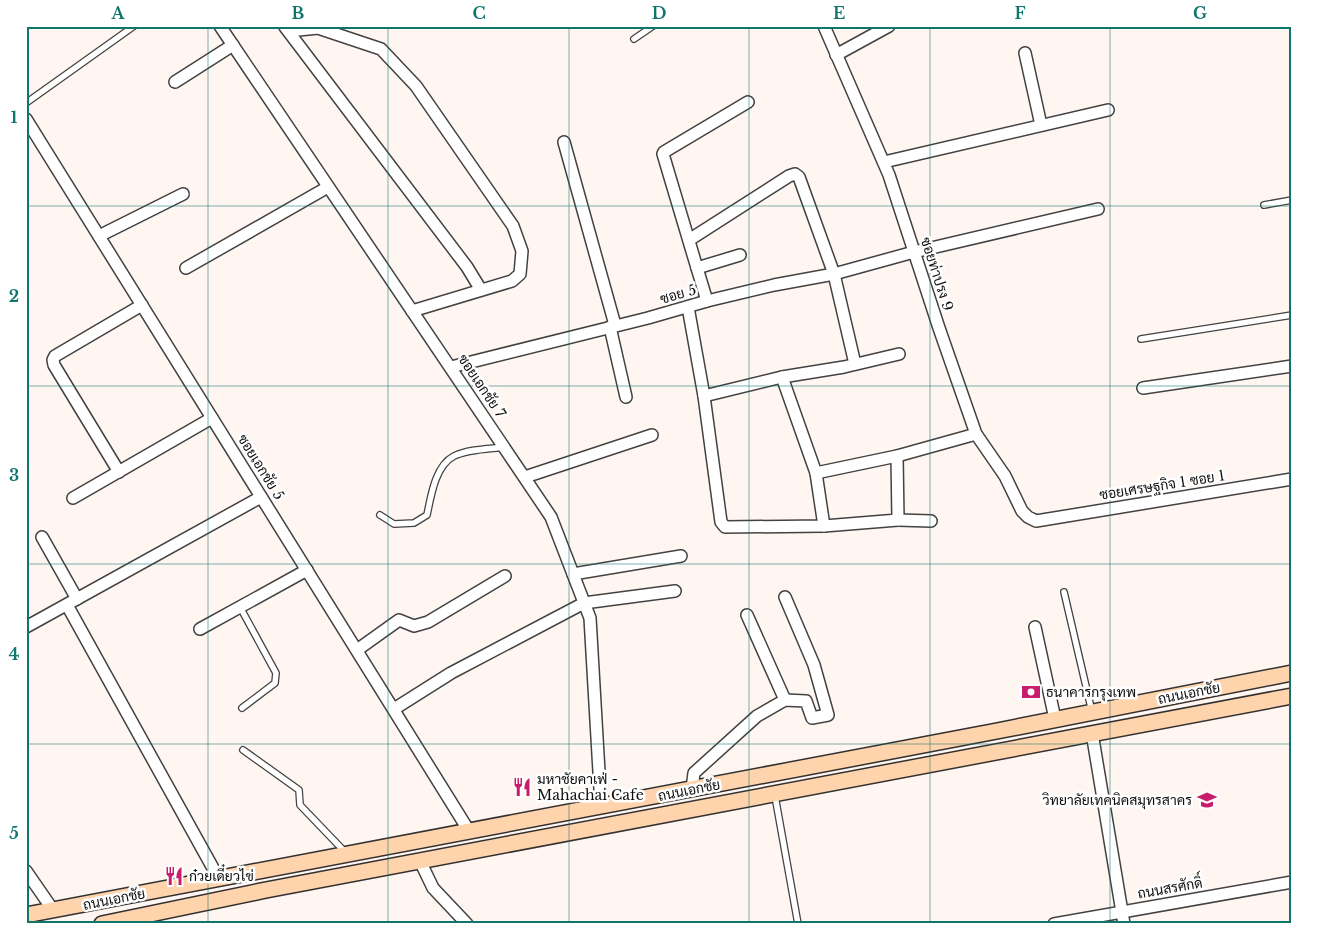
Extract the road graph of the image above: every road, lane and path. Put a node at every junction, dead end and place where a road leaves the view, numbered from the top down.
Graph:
1 (134, 26) edge
2 (220, 26) edge
3 (653, 26) edge
4 (824, 26) edge
5 (889, 26) edge
6 (287, 29) edge
7 (634, 39) dead end
8 (233, 45) junction
9 (1025, 53) dead end
10 (836, 55) junction
11 (175, 82) dead end
12 (748, 102) dead end
13 (26, 103) edge
14 (1108, 110) dead end
15 (26, 119) edge
16 (1041, 125) junction
17 (564, 142) dead end
18 (884, 162) junction
19 (328, 187) junction
20 (183, 194) dead end
21 (1292, 200) edge
22 (1264, 206) dead end
23 (1098, 209) dead end
24 (99, 236) junction
25 (689, 240) junction
26 (914, 252) junction
27 (740, 255) dead end
28 (186, 268) dead end
29 (697, 268) junction
30 (834, 274) junction
31 (481, 290) junction
32 (707, 301) junction
33 (142, 305) junction
34 (688, 307) junction
35 (412, 311) junction
36 (1292, 315) edge
37 (612, 326) junction
38 (1141, 339) dead end
39 (899, 354) dead end
40 (855, 364) junction
41 (1292, 366) edge
42 (452, 367) junction
43 (782, 377) junction
44 (1143, 388) dead end
45 (704, 396) junction
46 (626, 397) dead end
47 (212, 418) junction
48 (976, 434) junction
49 (652, 435) dead end
50 (505, 447) junction
51 (897, 456) junction
52 (119, 472) junction
53 (816, 474) junction
54 (524, 477) junction
55 (1292, 480) edge
56 (262, 497) junction
57 (73, 498) dead end
58 (380, 515) dead end
59 (898, 520) junction
60 (932, 521) dead end
61 (1036, 521) joint
62 (824, 526) junction
63 (42, 538) dead end
64 (681, 556) dead end
65 (307, 570) junction
66 (573, 574) junction
67 (505, 576) dead end
68 (676, 591) dead end
69 (1064, 592) dead end
70 (785, 597) dead end
71 (72, 602) junction
72 (584, 603) junction
73 (240, 606) junction
74 (747, 615) dead end
75 (26, 627) edge
76 (1035, 627) dead end
77 (200, 629) dead end
78 (357, 650) junction
79 (1292, 673) edge
80 (1292, 696) edge
81 (784, 700) junction
82 (242, 708) dead end
83 (394, 709) junction
84 (1092, 712) junction
85 (1055, 720) junction
86 (1092, 734) junction
87 (243, 750) dead end
88 (692, 789) junction
89 (774, 794) junction
90 (601, 806) junction
91 (469, 831) junction
92 (348, 854) junction
93 (420, 861) junction
94 (26, 871) edge
95 (219, 879) junction
96 (1292, 882) edge
97 (225, 899) junction
98 (53, 910) junction
99 (1122, 912) junction
100 (26, 915) edge
101 (102, 924) edge
102 (467, 924) edge
103 (798, 924) edge
104 (1054, 924) edge
105 (1124, 924) edge

1 - 13 lane
2 - 8 street, ซอยเอกชัย 7
3 - 7 lane
4 - 10 street, ซอยท่าปรง 9
5 - 10 street
6 - 31 street
6 - 31 street
8 - 11 street
8 - 19 street, ซอยเอกชัย 7
9 - 16 street
10 - 18 street, ซอยท่าปรง 9
12 - 25 street
14 - 16 street
15 - 24 street, ซอยเอกชัย 5
16 - 18 street
17 - 37 street
18 - 26 street, ซอยท่าปรง 9
19 - 28 street
19 - 35 street, ซอยเอกชัย 7
20 - 24 street
21 - 22 lane
23 - 26 street, ซอย 5
24 - 33 street, ซอยเอกชัย 5
25 - 29 street
25 - 30 street
26 - 30 street, ซอย 5
26 - 48 street, ซอยท่าปรง 9
27 - 29 street
29 - 32 street
30 - 32 street, ซอย 5
30 - 40 street
31 - 35 street
32 - 34 street, ซอย 5
33 - 47 street, ซอยเอกชัย 5
33 - 52 street
34 - 37 street, ซอย 5
34 - 45 street
35 - 42 street, ซอยเอกชัย 7
36 - 38 lane
37 - 42 street, ซอย 5
37 - 46 street
39 - 40 street
40 - 43 street
41 - 44 street
42 - 50 street, ซอยเอกชัย 7
43 - 45 street
43 - 53 street
45 - 62 street
47 - 52 street
47 - 56 street, ซอยเอกชัย 5
48 - 51 street
48 - 61 street, ซอยท่าปรง 9
49 - 54 street
50 - 54 street, ซอยเอกชัย 7
50 - 58 lane
51 - 53 street
51 - 59 street
52 - 57 street
53 - 62 street
54 - 66 street, ซอยเอกชัย 7
55 - 61 street, ซอยเศรษฐกิจ 1 ซอย 1
56 - 65 street, ซอยเอกชัย 5
56 - 71 street
59 - 60 street
59 - 62 street
63 - 71 street
64 - 66 street
65 - 73 street
65 - 78 street, ซอยเอกชัย 5
66 - 72 street, ซอยเอกชัย 7
67 - 78 street
68 - 72 street
69 - 84 lane
70 - 81 street
71 - 75 street
71 - 95 street
72 - 83 street
72 - 90 street, ซอยเอกชัย 7
73 - 77 street
73 - 82 lane
74 - 81 street
76 - 85 street
78 - 83 street, ซอยเอกชัย 5
79 - 84 main road, ถนนเอกชัย
80 - 86 main road, ถนนเอกชัย
81 - 88 street
83 - 91 street, ซอยเอกชัย 5
84 - 85 main road, ถนนเอกชัย
85 - 88 main road, ถนนเอกชัย
86 - 89 main road, ถนนเอกชัย
86 - 99 street
87 - 92 lane
88 - 90 main road, ถนนเอกชัย
89 - 93 main road, ถนนเอกชัย
89 - 103 lane
90 - 91 main road, ถนนเอกชัย
91 - 92 main road, ถนนเอกชัย
92 - 95 main road, ถนนเอกชัย
93 - 97 main road, ถนนเอกชัย
93 - 102 street
94 - 98 street
95 - 97 main road
95 - 98 main road, ถนนเอกชัย
96 - 99 street, ถนนสรศักดิ์
97 - 101 main road, ถนนเอกชัย
98 - 100 main road, ถนนเอกชัย
99 - 104 street, ถนนสรศักดิ์
99 - 105 street

